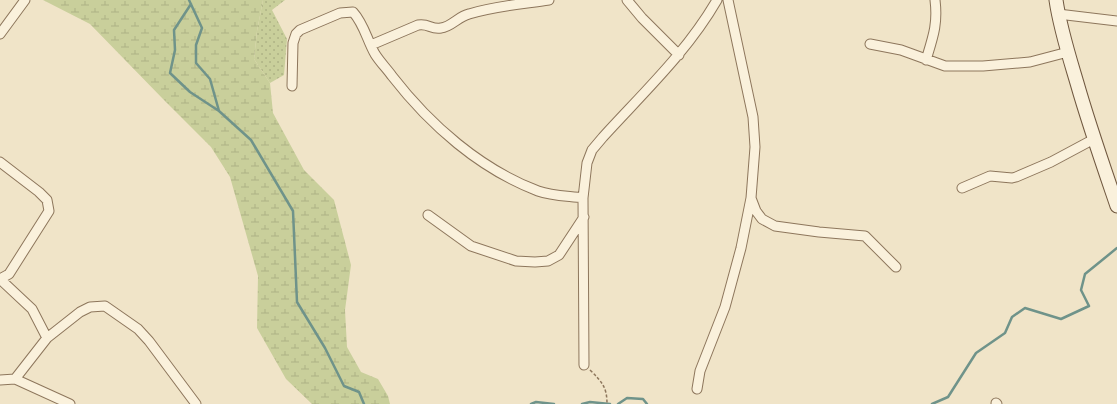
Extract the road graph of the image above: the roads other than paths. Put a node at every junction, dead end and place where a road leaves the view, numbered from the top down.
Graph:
1 (25, 0) edge
2 (549, 0) edge
3 (626, 0) edge
4 (716, 0) edge
5 (728, 0) edge
6 (936, 0) edge
7 (1056, 0) edge
8 (1058, 14) junction
9 (1117, 21) edge
10 (0, 34) edge
11 (870, 44) dead end
12 (371, 45) junction
13 (1068, 52) junction
14 (679, 55) junction
15 (926, 60) junction
16 (292, 86) dead end
17 (1094, 138) junction
18 (0, 162) edge
19 (962, 188) dead end
20 (583, 198) junction
21 (751, 198) junction
22 (1117, 206) edge
23 (428, 215) dead end
24 (584, 217) junction
25 (896, 266) dead end
26 (0, 279) edge
27 (47, 338) junction
28 (584, 365) road end
29 (15, 379) junction
30 (0, 380) edge
31 (697, 389) dead end
32 (70, 404) edge
33 (196, 404) edge

1 - 10 street
2 - 12 street
3 - 14 street
4 - 14 street
5 - 21 street
6 - 15 street
7 - 8 street
8 - 9 street
8 - 13 street
11 - 15 street
12 - 16 street
12 - 20 street
13 - 15 street
13 - 17 street
14 - 20 street
17 - 19 street
17 - 22 street
18 - 26 street
20 - 24 street
21 - 25 street
21 - 31 street
23 - 24 street
24 - 28 street
26 - 27 street
27 - 29 street
27 - 33 street
29 - 30 street
29 - 32 street

